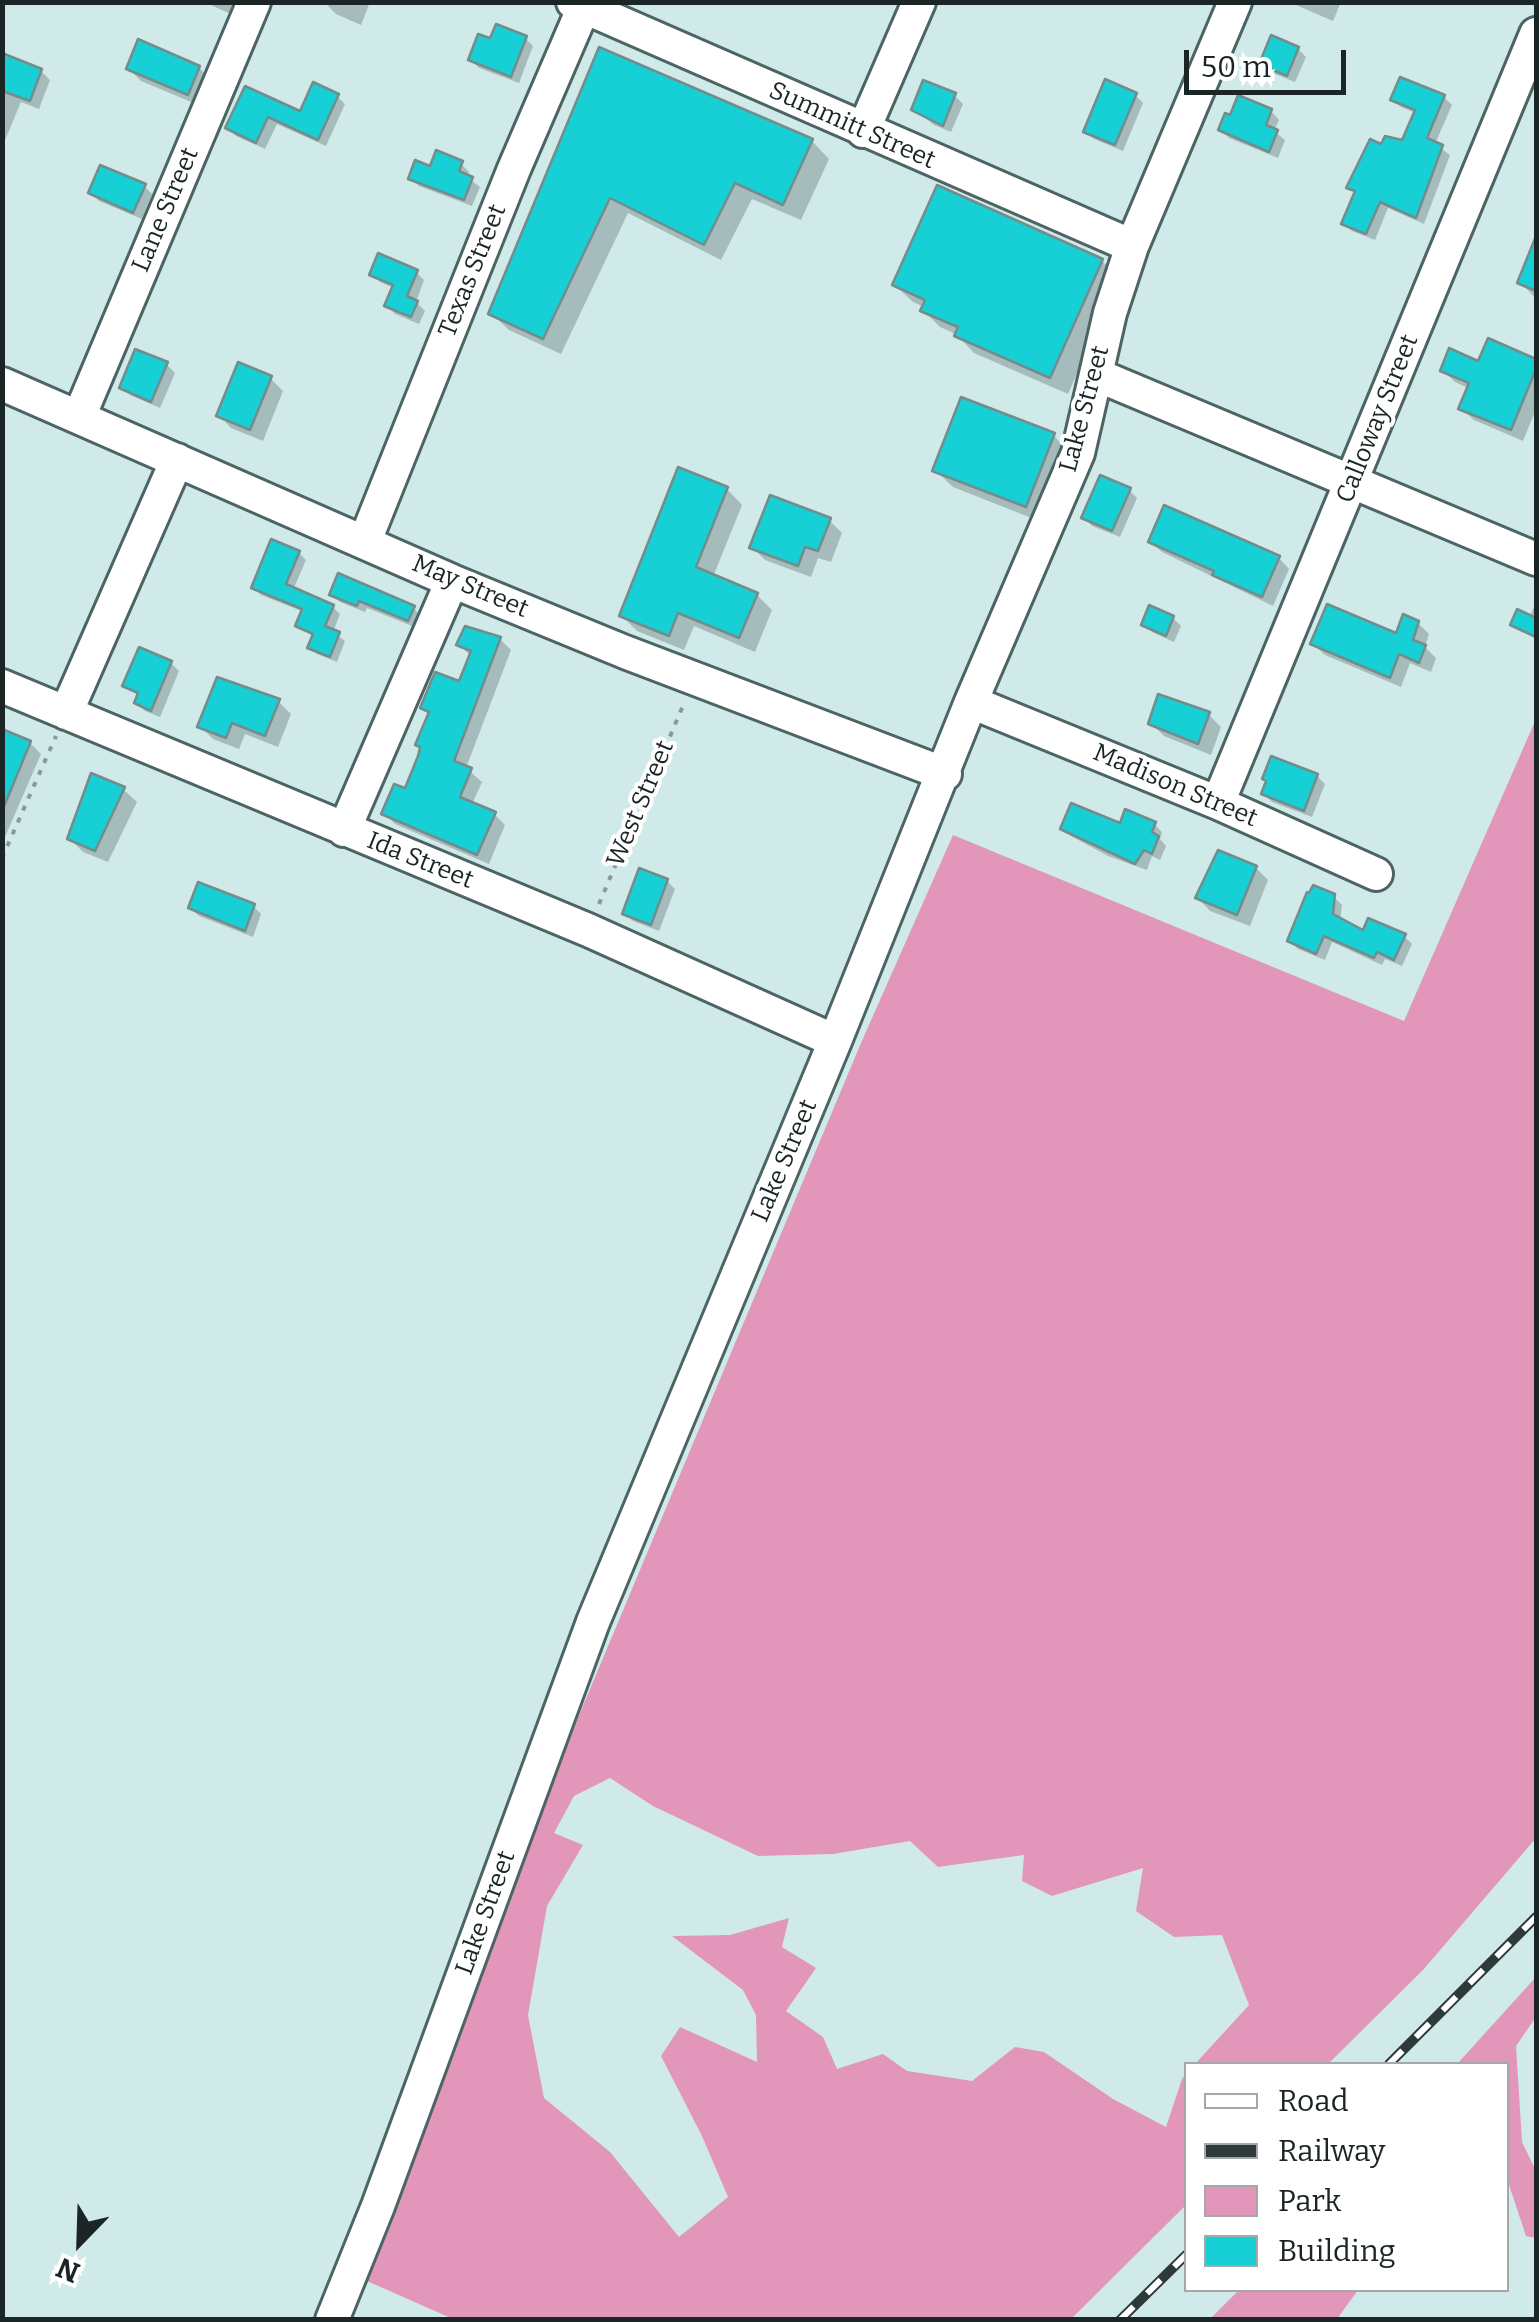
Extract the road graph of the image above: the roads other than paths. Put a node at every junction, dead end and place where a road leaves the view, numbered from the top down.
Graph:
1 (254, 2) edge
2 (919, 2) edge
3 (1235, 2) edge
4 (581, 4) edge
5 (1536, 34) edge
6 (863, 131) junction
7 (1132, 246) junction
8 (1097, 374) junction
9 (2, 384) edge
10 (79, 417) junction
11 (176, 460) junction
12 (1353, 480) junction
13 (365, 541) junction
14 (1536, 559) edge
15 (452, 582) junction
16 (2, 686) edge
17 (972, 702) junction
18 (66, 713) junction
19 (945, 774) junction
20 (1218, 803) junction
21 (344, 830) junction
22 (1376, 874) dead end
23 (835, 1041) junction
24 (332, 2320) edge

1 - 10 street, Lane Street
2 - 6 street
3 - 7 street, Lake Street
4 - 6 street, Summitt Street
4 - 13 street, Texas Street
5 - 12 street, Calloway Street
6 - 7 street, Summitt Street
7 - 8 street, Lake Street
8 - 12 street
8 - 17 street, Lake Street
9 - 10 street, May Street
10 - 11 street, May Street
11 - 13 street, May Street
11 - 18 street
12 - 14 street
12 - 20 street, Calloway Street
13 - 15 street, May Street
15 - 19 street, May Street
15 - 21 street
16 - 18 street, Ida Street
17 - 19 street, Lake Street
17 - 20 street, Madison Street
18 - 21 street, Ida Street
19 - 23 street, Lake Street
20 - 22 street, Madison Street
21 - 23 street, Ida Street
23 - 24 street, Lake Street

